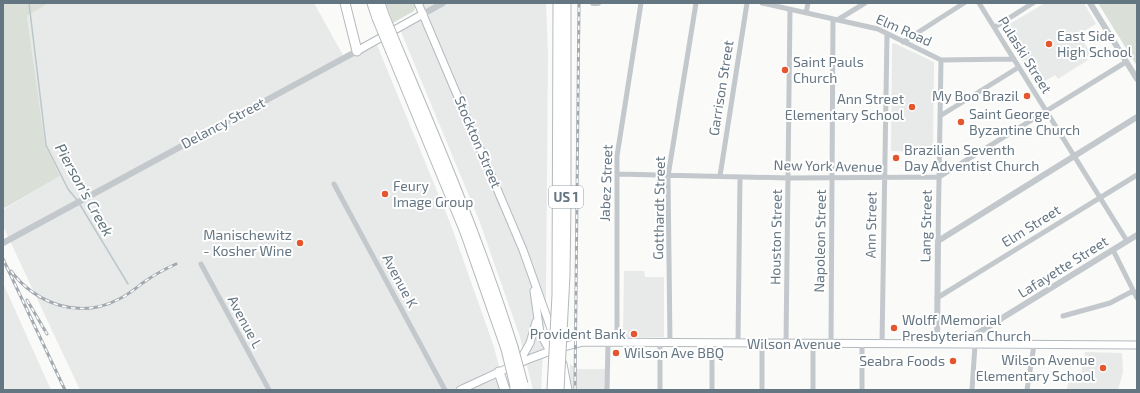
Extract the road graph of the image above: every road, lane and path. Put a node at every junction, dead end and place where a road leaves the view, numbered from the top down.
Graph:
1 (345, 3) edge
2 (372, 3) edge
3 (380, 3) edge
4 (418, 3) edge
5 (443, 3) edge
6 (558, 3) edge
7 (566, 3) edge
8 (642, 3) edge
9 (696, 3) edge
10 (747, 3) edge
11 (762, 3) edge
12 (808, 3) edge
13 (865, 3) edge
14 (964, 3) edge
15 (979, 3) edge
16 (1033, 3) edge
17 (1090, 3) edge
18 (790, 10) junction
19 (806, 13) junction
20 (423, 14) junction
21 (381, 17) junction
22 (836, 19) junction
23 (995, 27) junction
24 (887, 34) junction
25 (903, 42) junction
26 (357, 51) junction
27 (1014, 59) junction
28 (941, 60) junction
29 (1126, 62) junction
30 (1019, 67) junction
31 (1137, 79) edge
32 (1046, 112) junction
33 (940, 116) junction
34 (1137, 117) edge
35 (1074, 156) junction
36 (617, 174) junction
37 (1137, 175) edge
38 (668, 176) junction
39 (720, 176) junction
40 (740, 177) junction
41 (939, 177) junction
42 (789, 178) junction
43 (832, 178) junction
44 (884, 178) junction
45 (334, 184) dead end
46 (1100, 198) junction
47 (1137, 235) edge
48 (938, 241) junction
49 (1127, 242) junction
50 (3, 243) edge
51 (1113, 250) junction
52 (201, 264) dead end
53 (534, 283) junction
54 (1133, 291) junction
55 (937, 298) junction
56 (1137, 298) edge
57 (537, 314) junction
58 (1063, 316) dead end
59 (617, 342) junction
60 (608, 343) junction
61 (660, 343) junction
62 (670, 343) junction
63 (738, 343) junction
64 (762, 343) junction
65 (712, 344) junction
66 (786, 344) junction
67 (813, 344) junction
68 (831, 344) junction
69 (862, 344) junction
70 (882, 344) junction
71 (937, 344) junction
72 (960, 344) junction
73 (975, 345) junction
74 (1034, 345) junction
75 (1137, 345) edge
76 (554, 350) junction
77 (518, 364) junction
78 (499, 372) junction
79 (520, 387) edge
80 (269, 390) edge
81 (445, 390) edge
82 (460, 390) edge
83 (505, 390) edge
84 (552, 390) edge
85 (559, 390) edge
86 (567, 390) edge
87 (607, 390) edge
88 (660, 390) edge
89 (712, 390) edge
90 (762, 390) edge
91 (813, 390) edge
92 (862, 390) edge
93 (972, 390) edge
94 (1027, 390) edge

1 - 26 highway
2 - 21 highway
3 - 21 highway
4 - 20 main road, Stockton Street
5 - 20 street, Delancy Street
6 - 84 highway, bridge
7 - 85 highway, US 1, bridge
8 - 36 street, Jabez Street
9 - 38 street, Gotthardt Street
10 - 39 street, Garrison Street
11 - 18 street, Elm Road
12 - 19 street
13 - 22 street
14 - 25 street
15 - 23 street, Pulaski Street
16 - 23 street
17 - 29 street
18 - 19 street, Elm Road
18 - 42 street, Houston Street
19 - 22 street, Elm Road
20 - 26 main road, Delancy Street
20 - 53 main road, Stockton Street
21 - 79 highway, bridge
22 - 24 street, Elm Road
22 - 43 street, Napoleon Street
23 - 27 street, Pulaski Street
24 - 25 street, Elm Road
24 - 44 street, Ann Street
25 - 28 street, Elm Road
26 - 50 street, Delancy Street
27 - 28 street, Elm Road
27 - 30 street, Pulaski Street
28 - 33 street, Lang Street
29 - 31 street
29 - 32 street
30 - 32 street, Pulaski Street
30 - 33 street
32 - 35 street, Pulaski Street
32 - 41 street
33 - 41 street, Lang Street
34 - 35 street
35 - 46 street, Pulaski Street
35 - 48 street
36 - 38 street, New York Avenue
36 - 59 street, Jabez Street
37 - 46 street, Elm Street
38 - 39 street, New York Avenue
38 - 62 street, Gotthardt Street
39 - 40 street, New York Avenue
40 - 42 street, New York Avenue
40 - 63 street
41 - 44 street, New York Avenue
41 - 48 street, Lang Street
42 - 43 street, New York Avenue
42 - 66 street, Houston Street
43 - 44 street, New York Avenue
43 - 68 street, Napoleon Street
44 - 70 street, Ann Street
45 - 81 street, Avenue K
46 - 49 street, Pulaski Street
46 - 55 street, Elm Street
47 - 49 street, Lafayette Street
48 - 55 street, Lang Street
49 - 51 street, Lafayette Street
51 - 54 street
51 - 72 street, Lafayette Street
52 - 80 street, Avenue L
53 - 57 main road, Stockton Street
53 - 76 main road, Stockton Street
54 - 56 street
54 - 58 street
55 - 71 street, Lang Street
57 - 76 main road, Stockton Street
57 - 77 main road
59 - 60 main road, Wilson Avenue
59 - 61 main road, Wilson Avenue
60 - 76 main road, Wilson Avenue
60 - 87 street
61 - 62 main road, Wilson Avenue
61 - 88 street
62 - 65 main road, Wilson Avenue
63 - 64 main road, Wilson Avenue
63 - 65 main road, Wilson Avenue
64 - 66 main road, Wilson Avenue
64 - 90 street
65 - 89 street
66 - 67 main road, Wilson Avenue
67 - 68 main road, Wilson Avenue
67 - 91 street
68 - 69 main road, Wilson Avenue
69 - 70 main road, Wilson Avenue
69 - 92 street
70 - 71 main road, Wilson Avenue
71 - 72 main road, Wilson Avenue
72 - 73 main road, Wilson Avenue
73 - 74 main road, Wilson Avenue
73 - 93 street
74 - 75 main road, Wilson Avenue
74 - 94 street
76 - 77 main road, Wilson Avenue
76 - 86 highway
77 - 78 main road, Wilson Avenue
78 - 82 main road, Wilson Avenue
78 - 83 highway

